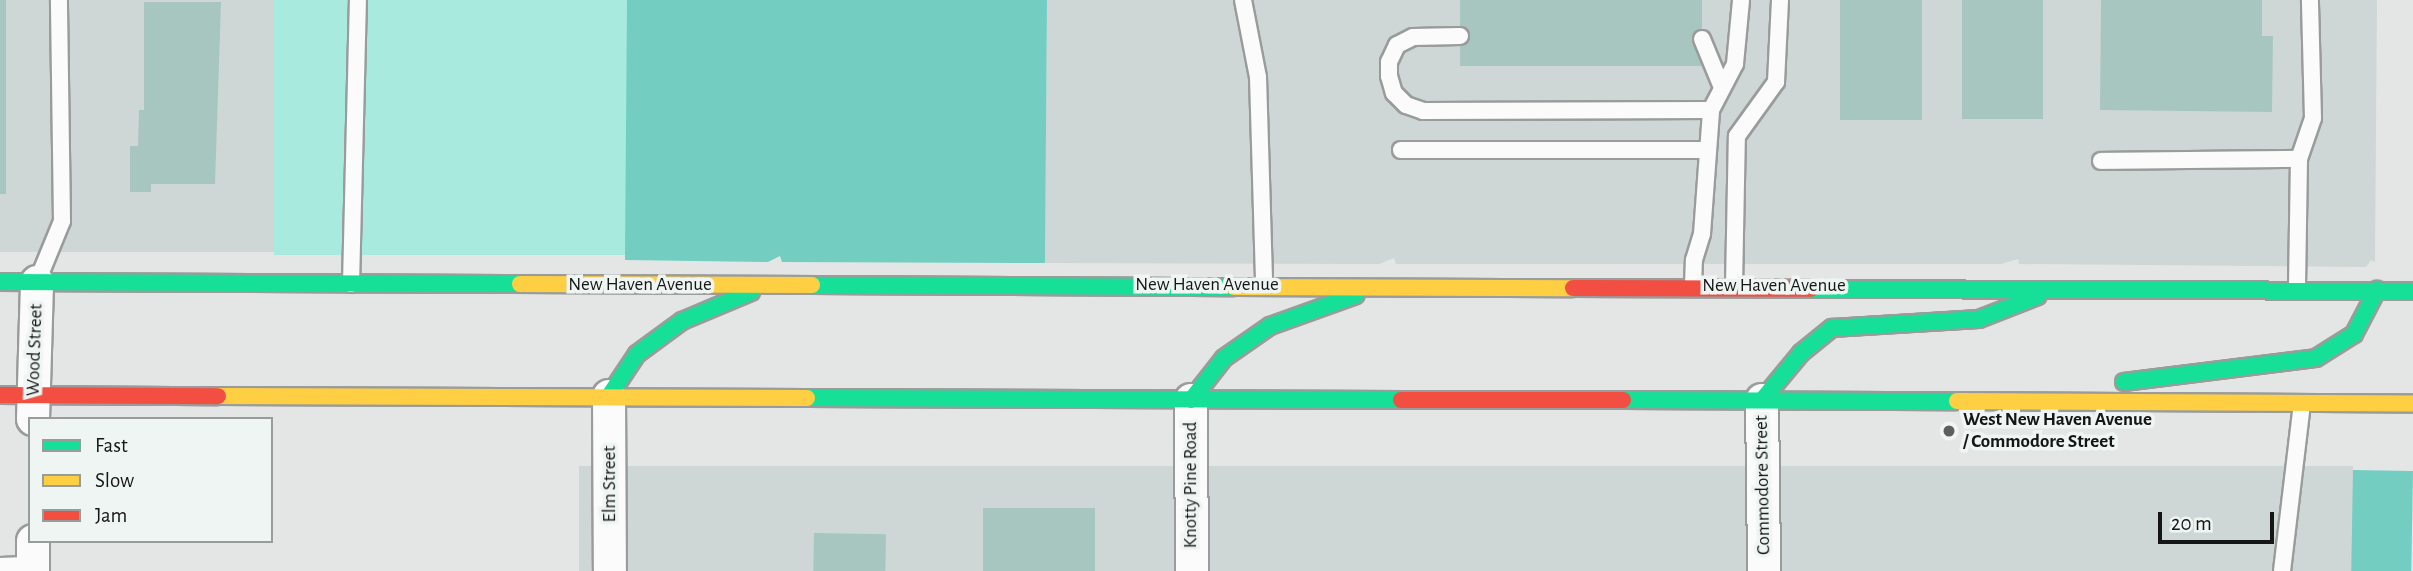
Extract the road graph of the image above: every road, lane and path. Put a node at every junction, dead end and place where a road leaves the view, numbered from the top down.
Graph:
1 (59, 0) edge
2 (358, 0) edge
3 (1243, 0) edge
4 (1741, 0) edge
5 (1780, 0) edge
6 (2310, 0) edge
7 (1460, 36) dead end
8 (1702, 39) dead end
9 (1721, 85) junction
10 (1711, 110) junction
11 (1401, 150) dead end
12 (1706, 150) junction
13 (2299, 159) junction
14 (2101, 160) dead end
15 (0, 282) edge
16 (37, 282) junction
17 (769, 285) junction
18 (1264, 285) junction
19 (351, 286) junction
20 (1381, 286) junction
21 (1693, 286) junction
22 (1734, 286) junction
23 (2053, 290) junction
24 (2297, 290) junction
25 (2377, 290) junction
26 (2413, 291) edge
27 (0, 396) edge
28 (609, 396) junction
29 (1191, 400) junction
30 (1762, 400) junction
31 (1965, 401) junction
32 (2302, 403) junction
33 (2413, 403) edge
34 (33, 407) edge
35 (33, 559) edge
36 (0, 566) edge
37 (610, 571) edge
38 (1192, 571) edge
39 (1764, 571) edge
40 (2282, 571) edge

1 - 16 lane
2 - 19 lane
3 - 18 lane
4 - 9 lane
5 - 22 lane
6 - 13 lane
7 - 10 lane
8 - 9 lane
9 - 10 lane
10 - 12 lane
11 - 12 lane
12 - 21 lane
13 - 14 lane
13 - 24 lane
15 - 16 main road, New Haven Avenue
16 - 19 main road, New Haven Avenue
16 - 34 street, Wood Street
17 - 18 main road, New Haven Avenue
17 - 19 main road, New Haven Avenue
17 - 28 main road
18 - 20 main road, New Haven Avenue
20 - 21 main road, New Haven Avenue
20 - 29 main road
21 - 22 main road, New Haven Avenue
22 - 23 main road, New Haven Avenue
23 - 24 main road, New Haven Avenue
23 - 30 main road
24 - 25 main road, New Haven Avenue
25 - 26 main road, New Haven Avenue
25 - 31 main road
27 - 34 main road
28 - 29 main road
28 - 34 main road
28 - 37 street, Elm Street
29 - 30 main road
29 - 38 street, Knotty Pine Road
30 - 31 main road
30 - 39 street, Commodore Street
31 - 32 main road
32 - 33 main road
32 - 40 lane
35 - 36 lane

